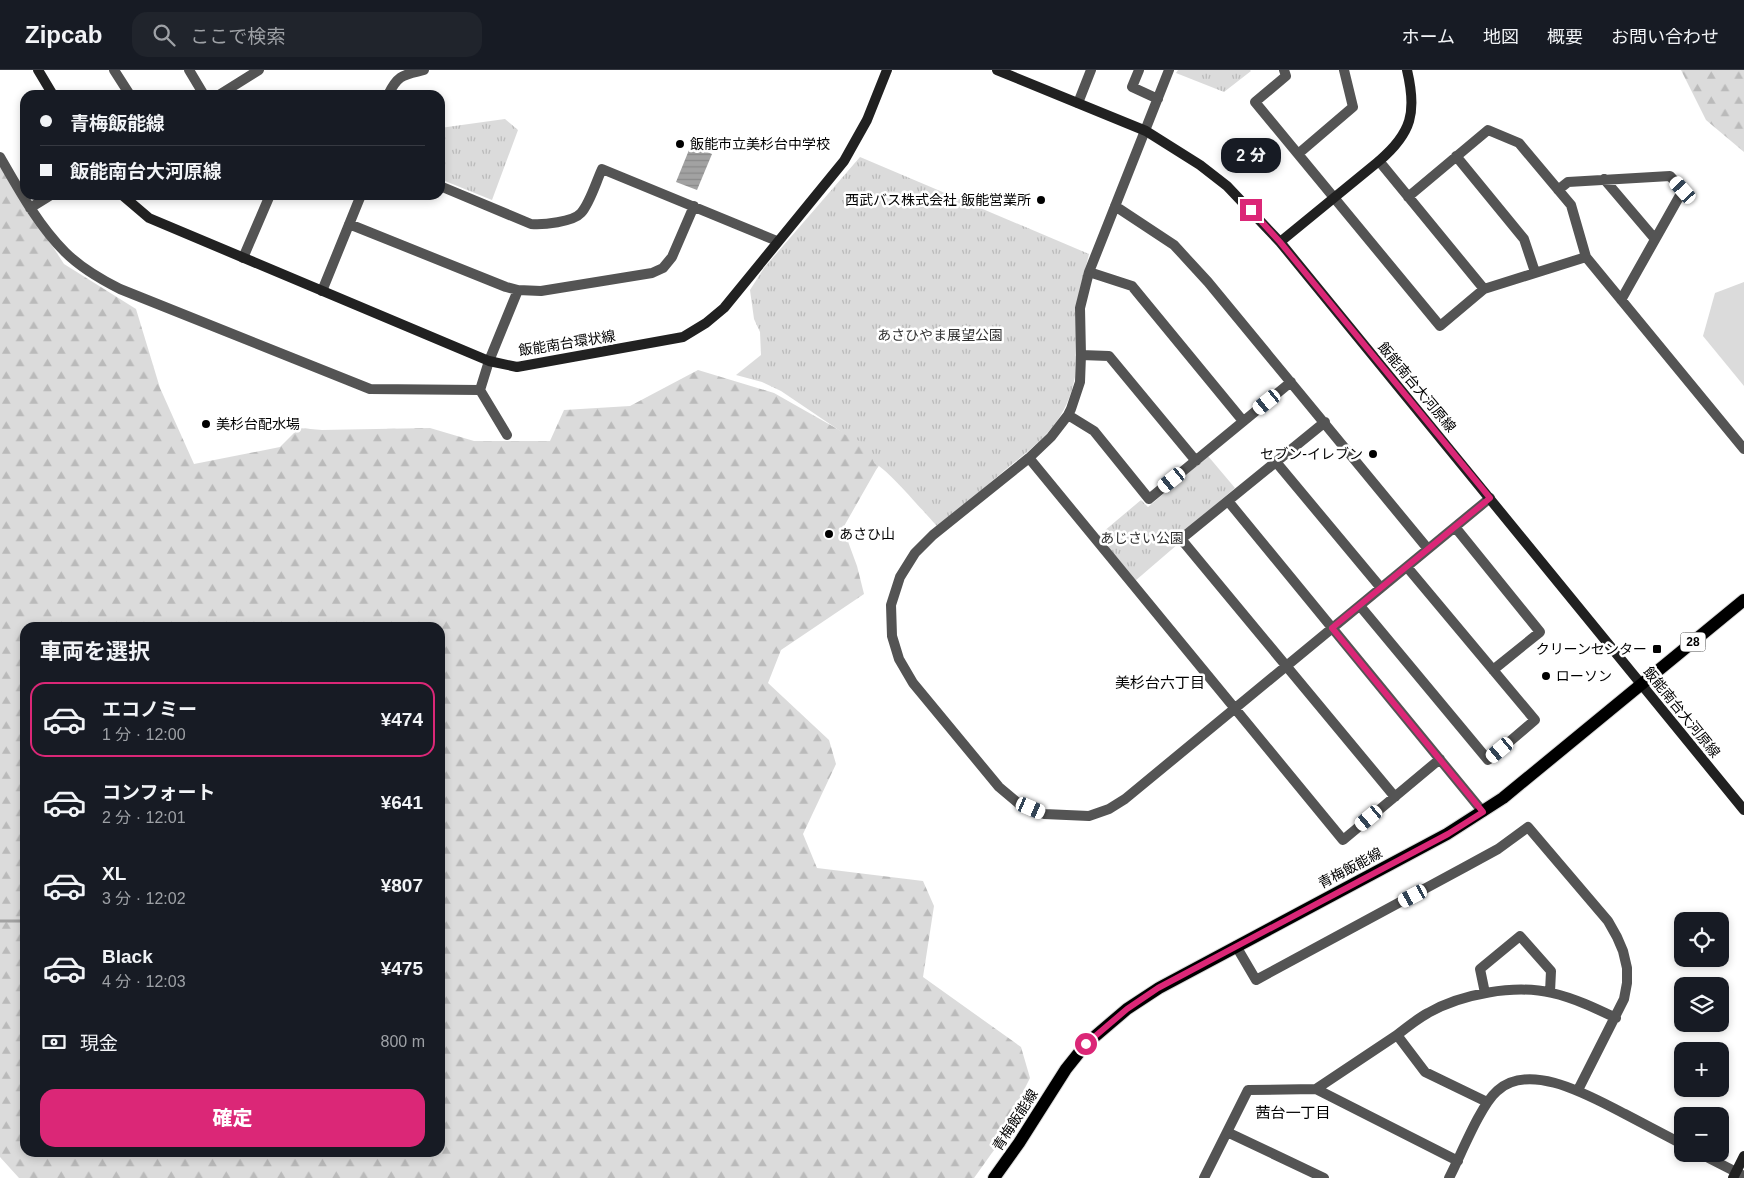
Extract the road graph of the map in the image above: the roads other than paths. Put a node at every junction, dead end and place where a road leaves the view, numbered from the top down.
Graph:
1 (38, 70) edge
2 (114, 70) edge
3 (189, 70) edge
4 (259, 70) edge
5 (424, 70) edge
6 (887, 70) edge
7 (997, 70) edge
8 (1091, 70) edge
9 (1139, 70) edge
10 (1170, 70) edge
11 (1284, 70) edge
12 (1344, 70) edge
13 (1407, 70) edge
14 (50, 90) edge
15 (127, 90) edge
16 (201, 90) edge
17 (226, 90) edge
18 (390, 90) edge
19 (1158, 99) junction
20 (1078, 103) junction
21 (1146, 131) junction
22 (1298, 154) junction
23 (1456, 156) junction
24 (0, 157) edge
25 (1379, 161) junction
26 (1604, 178) junction
27 (445, 188) edge
28 (1558, 190) junction
29 (20, 191) edge
30 (1408, 197) junction
31 (1334, 198) junction
32 (25, 200) edge
33 (43, 200) edge
34 (128, 200) edge
35 (268, 200) edge
36 (359, 200) edge
37 (694, 206) junction
38 (1115, 206) junction
39 (30, 208) junction
40 (349, 224) junction
41 (1655, 239) junction
42 (777, 241) junction
43 (1280, 242) junction
44 (1586, 257) junction
45 (243, 258) junction
46 (1089, 272) junction
47 (1535, 272) junction
48 (1484, 289) junction
49 (518, 290) junction
50 (322, 292) junction
51 (1621, 300) junction
52 (1081, 355) junction
53 (489, 361) junction
54 (1291, 382) junction
55 (480, 390) junction
56 (1068, 415) junction
57 (1243, 421) junction
58 (1325, 422) junction
59 (507, 435) dead end
60 (1744, 449) edge
61 (1029, 458) junction
62 (1196, 460) junction
63 (1276, 462) junction
64 (1490, 498) junction
65 (1228, 501) junction
66 (1455, 527) junction
67 (1428, 549) junction
68 (1407, 566) junction
69 (1381, 588) junction
70 (1744, 600) edge
71 (1360, 606) junction
72 (1332, 628) junction
73 (1287, 666) junction
74 (1493, 670) junction
75 (1642, 684) junction
76 (1234, 710) junction
77 (1440, 760) junction
78 (1395, 797) junction
79 (1744, 810) edge
80 (1483, 812) junction
81 (1236, 946) junction
82 (1550, 992) junction
83 (1484, 993) junction
84 (1616, 1018) junction
85 (1397, 1035) junction
86 (1316, 1089) junction
87 (1578, 1090) junction
88 (1487, 1102) junction
89 (1227, 1132) junction
90 (1674, 1140) edge
91 (1744, 1156) edge
92 (1458, 1161) junction
93 (1715, 1162) edge
94 (1738, 1175) edge
95 (994, 1178) edge
96 (1204, 1178) edge
97 (1324, 1178) edge
98 (1450, 1178) edge

1 - 14 street
2 - 15 street
3 - 16 street
4 - 17 street
5 - 18 street
6 - 42 street, 飯能南台環状線
7 - 20 street, 飯能南台大河原線
8 - 20 street
9 - 19 street
10 - 19 street
11 - 22 street
12 - 22 street
13 - 25 street
19 - 21 street
20 - 21 street, 飯能南台大河原線
21 - 38 street
21 - 43 street, 飯能南台大河原線
22 - 31 street
23 - 28 street
23 - 30 street
23 - 47 street
24 - 29 street
25 - 30 street
25 - 31 street
26 - 28 street
26 - 41 street
26 - 41 street
27 - 37 street
28 - 44 street
30 - 48 street
31 - 43 street
31 - 48 street
32 - 39 street
33 - 39 street
34 - 45 street, 飯能南台環状線
35 - 45 street
36 - 40 street
37 - 42 street
37 - 49 street
38 - 46 street
38 - 54 street
39 - 55 street
40 - 49 street
40 - 50 street
41 - 51 street
42 - 53 street, 飯能南台環状線
43 - 64 street, 飯能南台大河原線
44 - 47 street
44 - 51 street
45 - 50 street, 飯能南台環状線
46 - 52 street
46 - 57 street
47 - 48 street
49 - 53 street
50 - 53 street, 飯能南台環状線
51 - 60 street
52 - 56 street
52 - 62 street
53 - 55 street
54 - 57 street
54 - 58 street
55 - 59 street
56 - 61 street
56 - 62 street
57 - 62 street
58 - 63 street
58 - 67 street
61 - 76 street
61 - 76 street
63 - 65 street
63 - 69 street
64 - 66 street
64 - 75 street, 飯能南台大河原線
65 - 72 street
65 - 73 street
66 - 67 street
66 - 74 street
67 - 68 street
68 - 69 street
68 - 74 street
69 - 71 street
70 - 75 main road, 青梅飯能線 / 28
71 - 72 street
71 - 74 street
72 - 73 street
72 - 77 street
73 - 76 street
73 - 78 street
75 - 79 street, 飯能南台大河原線
75 - 80 main road, 青梅飯能線 / 28
76 - 78 street
77 - 78 street
77 - 80 street
80 - 81 main road, 青梅飯能線 / 28
81 - 84 street
81 - 95 main road, 青梅飯能線 / 28
82 - 83 street
82 - 83 street
82 - 84 street
83 - 85 street
84 - 87 street
85 - 86 street
85 - 88 street
86 - 89 street
86 - 92 street
87 - 88 street
87 - 90 street
88 - 92 street
89 - 96 street
89 - 97 street
91 - 94 street
92 - 98 street
93 - 94 street

